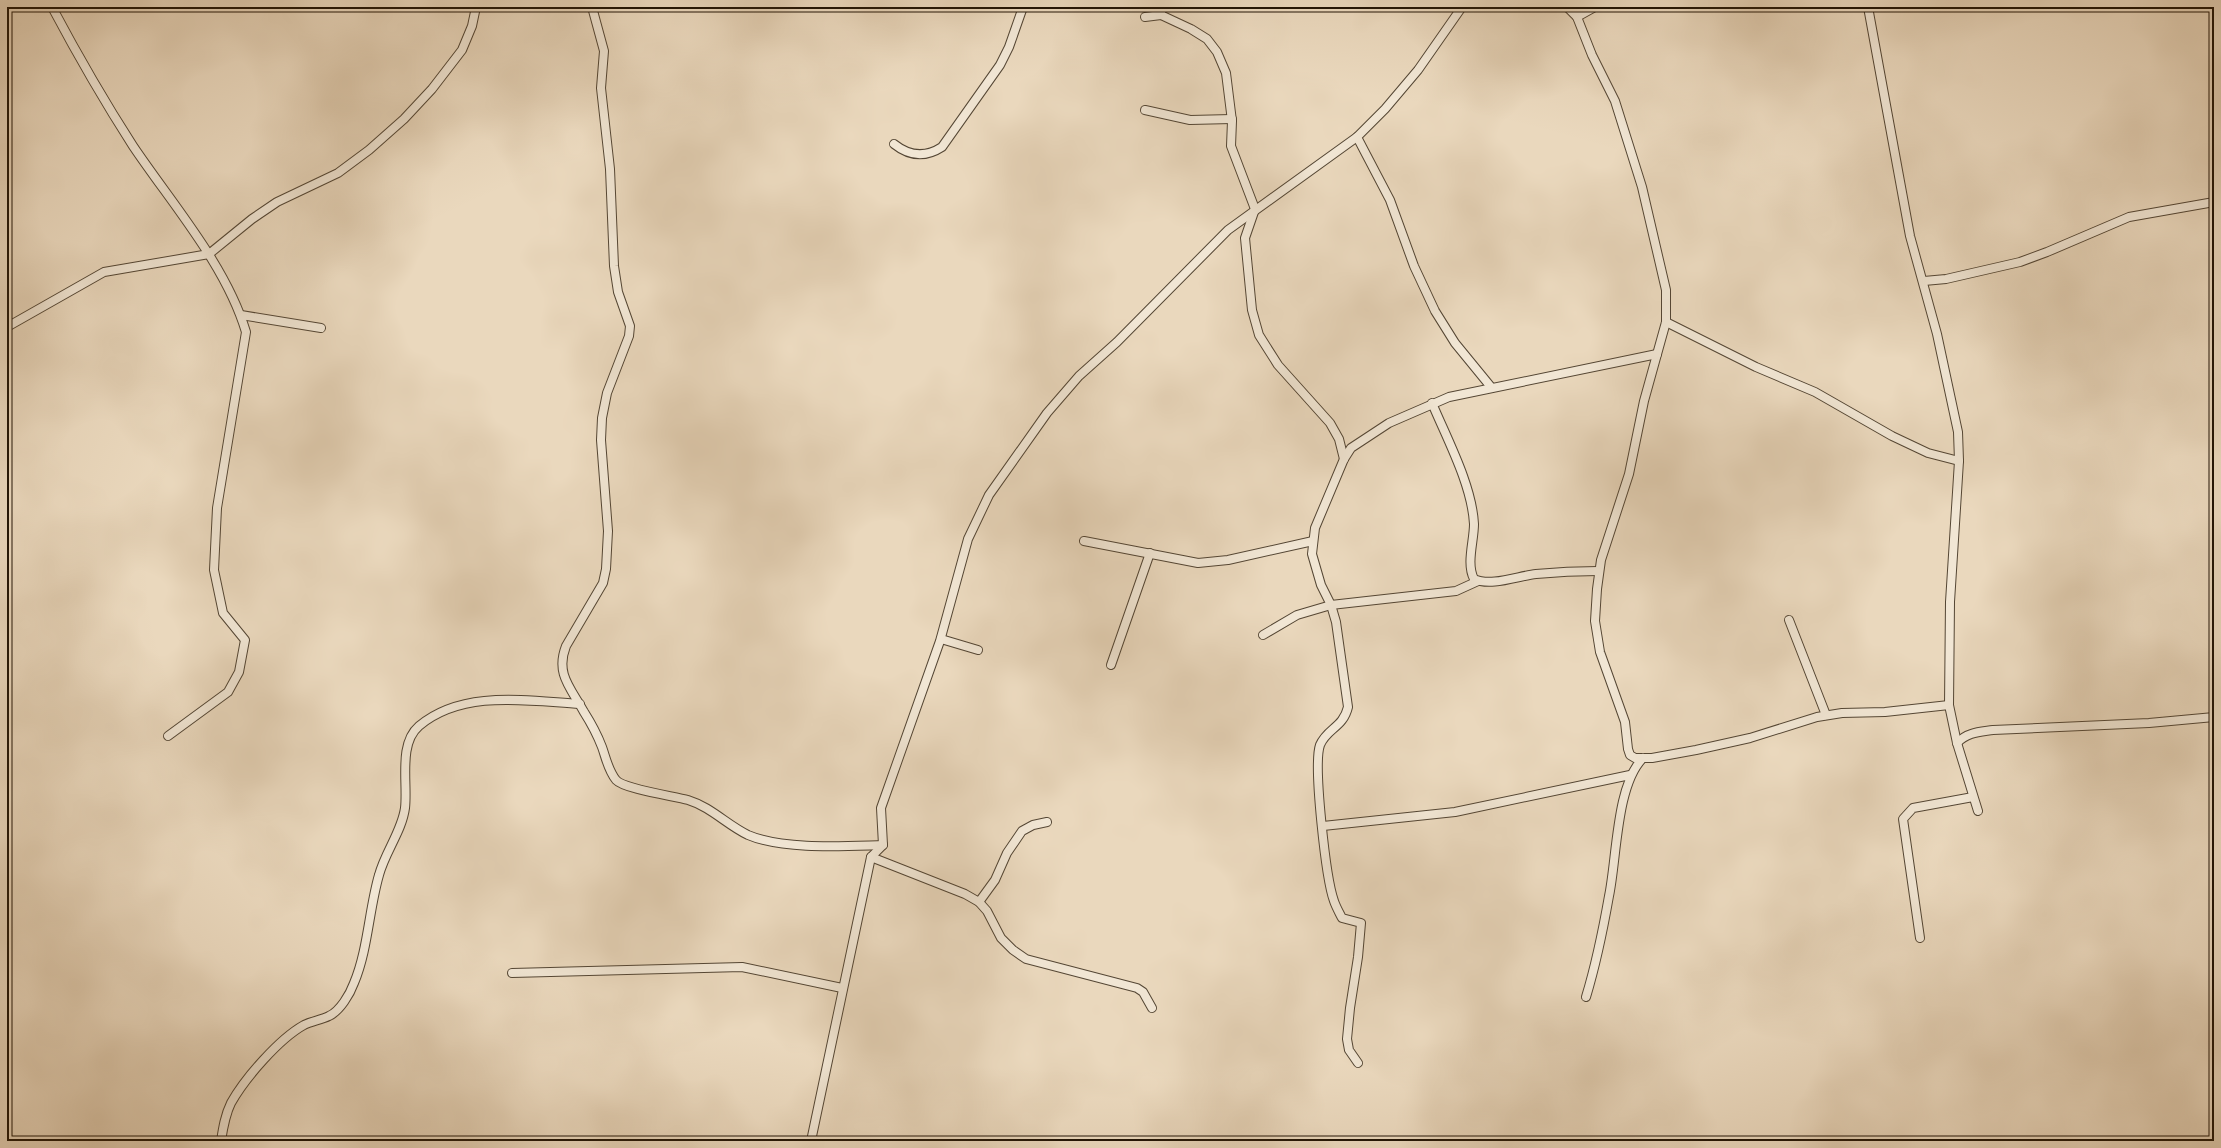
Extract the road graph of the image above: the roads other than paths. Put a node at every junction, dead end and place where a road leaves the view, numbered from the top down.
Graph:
1 (52, 7) edge
2 (476, 7) edge
3 (592, 7) edge
4 (1023, 7) edge
5 (1462, 7) edge
6 (1567, 7) edge
7 (1595, 7) edge
8 (1868, 7) edge
9 (1161, 11) edge
10 (1145, 17) dead end
11 (1577, 17) junction
12 (1145, 110) dead end
13 (1232, 119) junction
14 (1357, 137) junction
15 (894, 144) dead end
16 (2214, 202) edge
17 (1255, 209) junction
18 (209, 254) junction
19 (1924, 281) junction
20 (241, 315) junction
21 (1666, 322) junction
22 (7, 327) edge
23 (321, 328) dead end
24 (1657, 354) junction
25 (1492, 387) junction
26 (1432, 402) junction
27 (1344, 459) junction
28 (1959, 461) junction
29 (1084, 541) dead end
30 (1313, 541) junction
31 (1150, 553) junction
32 (1598, 571) junction
33 (1478, 581) junction
34 (1331, 606) junction
35 (1789, 620) dead end
36 (1263, 635) dead end
37 (941, 638) junction
38 (978, 650) dead end
39 (1111, 666) dead end
40 (580, 704) junction
41 (1949, 705) junction
42 (1826, 715) junction
43 (2214, 717) edge
44 (168, 736) dead end
45 (1957, 743) junction
46 (1643, 758) junction
47 (1630, 775) junction
48 (1973, 797) junction
49 (1978, 811) dead end
50 (1047, 822) dead end
51 (1323, 826) junction
52 (883, 845) junction
53 (871, 857) junction
54 (979, 902) junction
55 (1920, 938) dead end
56 (512, 973) dead end
57 (842, 988) junction
58 (1586, 997) dead end
59 (1152, 1008) dead end
60 (1358, 1063) dead end
61 (221, 1141) edge
62 (811, 1141) edge

1 - 18 street
2 - 18 street
3 - 40 street
4 - 15 street
5 - 14 street
6 - 11 street
7 - 11 street
8 - 19 street
9 - 10 street
9 - 13 street
11 - 21 street
12 - 13 street
13 - 17 street
14 - 17 street
14 - 25 street
16 - 19 street
17 - 27 street
17 - 37 street
18 - 20 street
18 - 22 street
19 - 28 street
20 - 23 street
20 - 44 street
21 - 24 street
21 - 28 street
24 - 25 street
24 - 32 street
25 - 26 street
26 - 27 street
26 - 33 street
27 - 30 street
28 - 41 street
29 - 31 street
30 - 31 street
30 - 34 street
31 - 39 street
32 - 33 street
32 - 46 street
33 - 34 street
34 - 36 street
34 - 51 street
35 - 42 street
37 - 38 street
37 - 52 street
40 - 52 street
40 - 61 street
41 - 42 street
41 - 45 street
42 - 46 street
43 - 45 street
45 - 48 street
46 - 47 street
47 - 51 street
47 - 58 street
48 - 49 street
48 - 55 street
50 - 54 street
51 - 60 street
52 - 53 street
53 - 54 street
53 - 57 street
54 - 59 street
56 - 57 street
57 - 62 street

